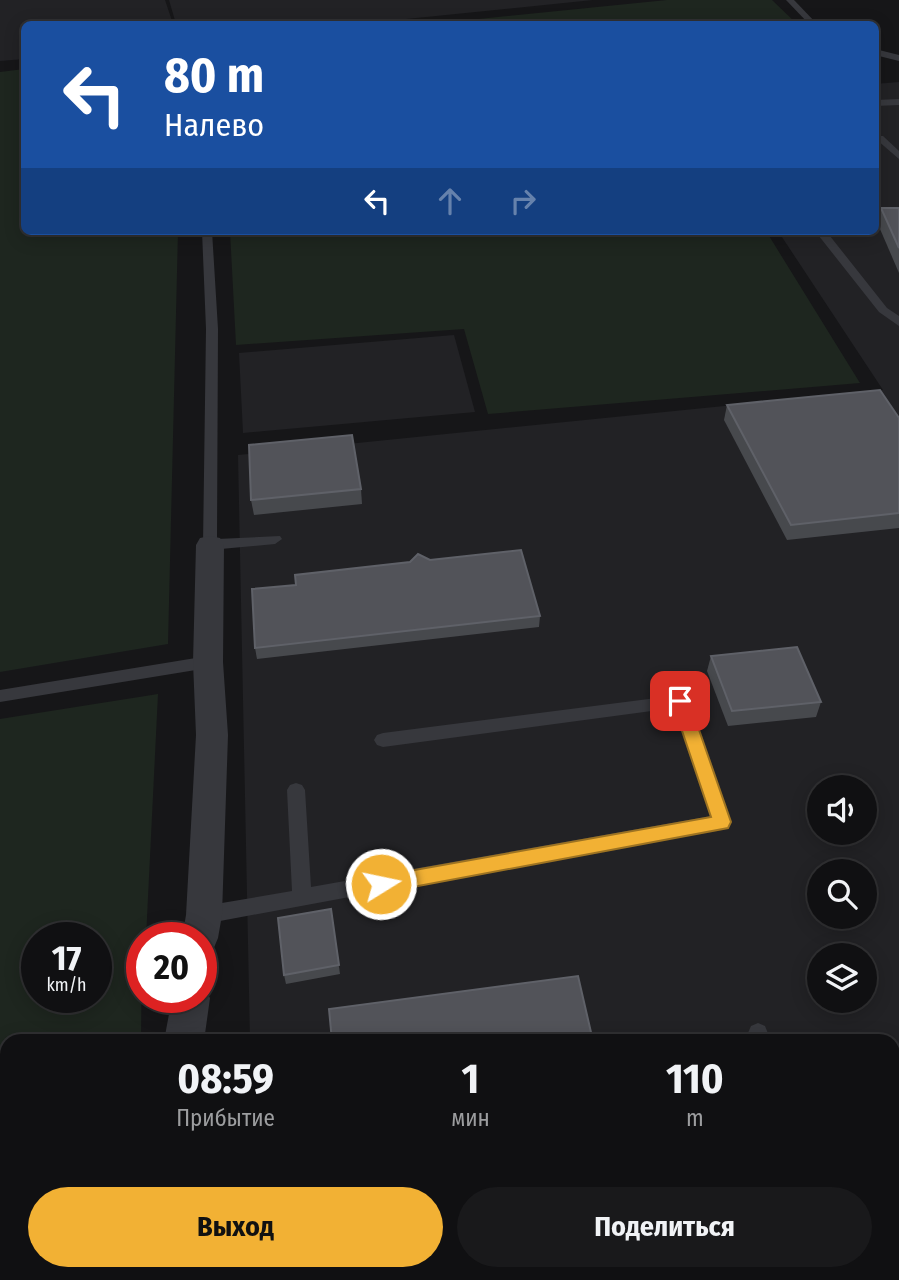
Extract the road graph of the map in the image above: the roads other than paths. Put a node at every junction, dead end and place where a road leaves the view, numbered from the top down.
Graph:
1 (790, 0) edge
2 (810, 21) edge
3 (879, 53) edge
4 (899, 58) edge
5 (899, 102) edge
6 (879, 103) edge
7 (880, 138) dead end
8 (899, 156) edge
9 (207, 235) edge
10 (823, 235) edge
11 (899, 322) edge
12 (275, 539) dead end
13 (209, 545) junction
14 (208, 663) junction
15 (0, 696) edge
16 (383, 740) dead end
17 (296, 790) dead end
18 (302, 899) junction
19 (202, 922) edge
20 (217, 922) edge
21 (189, 1013) edge
22 (185, 1034) edge

1 - 2 lane
3 - 4 lane
5 - 6 lane
7 - 8 lane
9 - 13 lane
10 - 11 lane
12 - 13 lane
13 - 14 street
14 - 15 lane
14 - 19 street
16 - 18 lane
17 - 18 lane
18 - 20 lane
21 - 22 street

